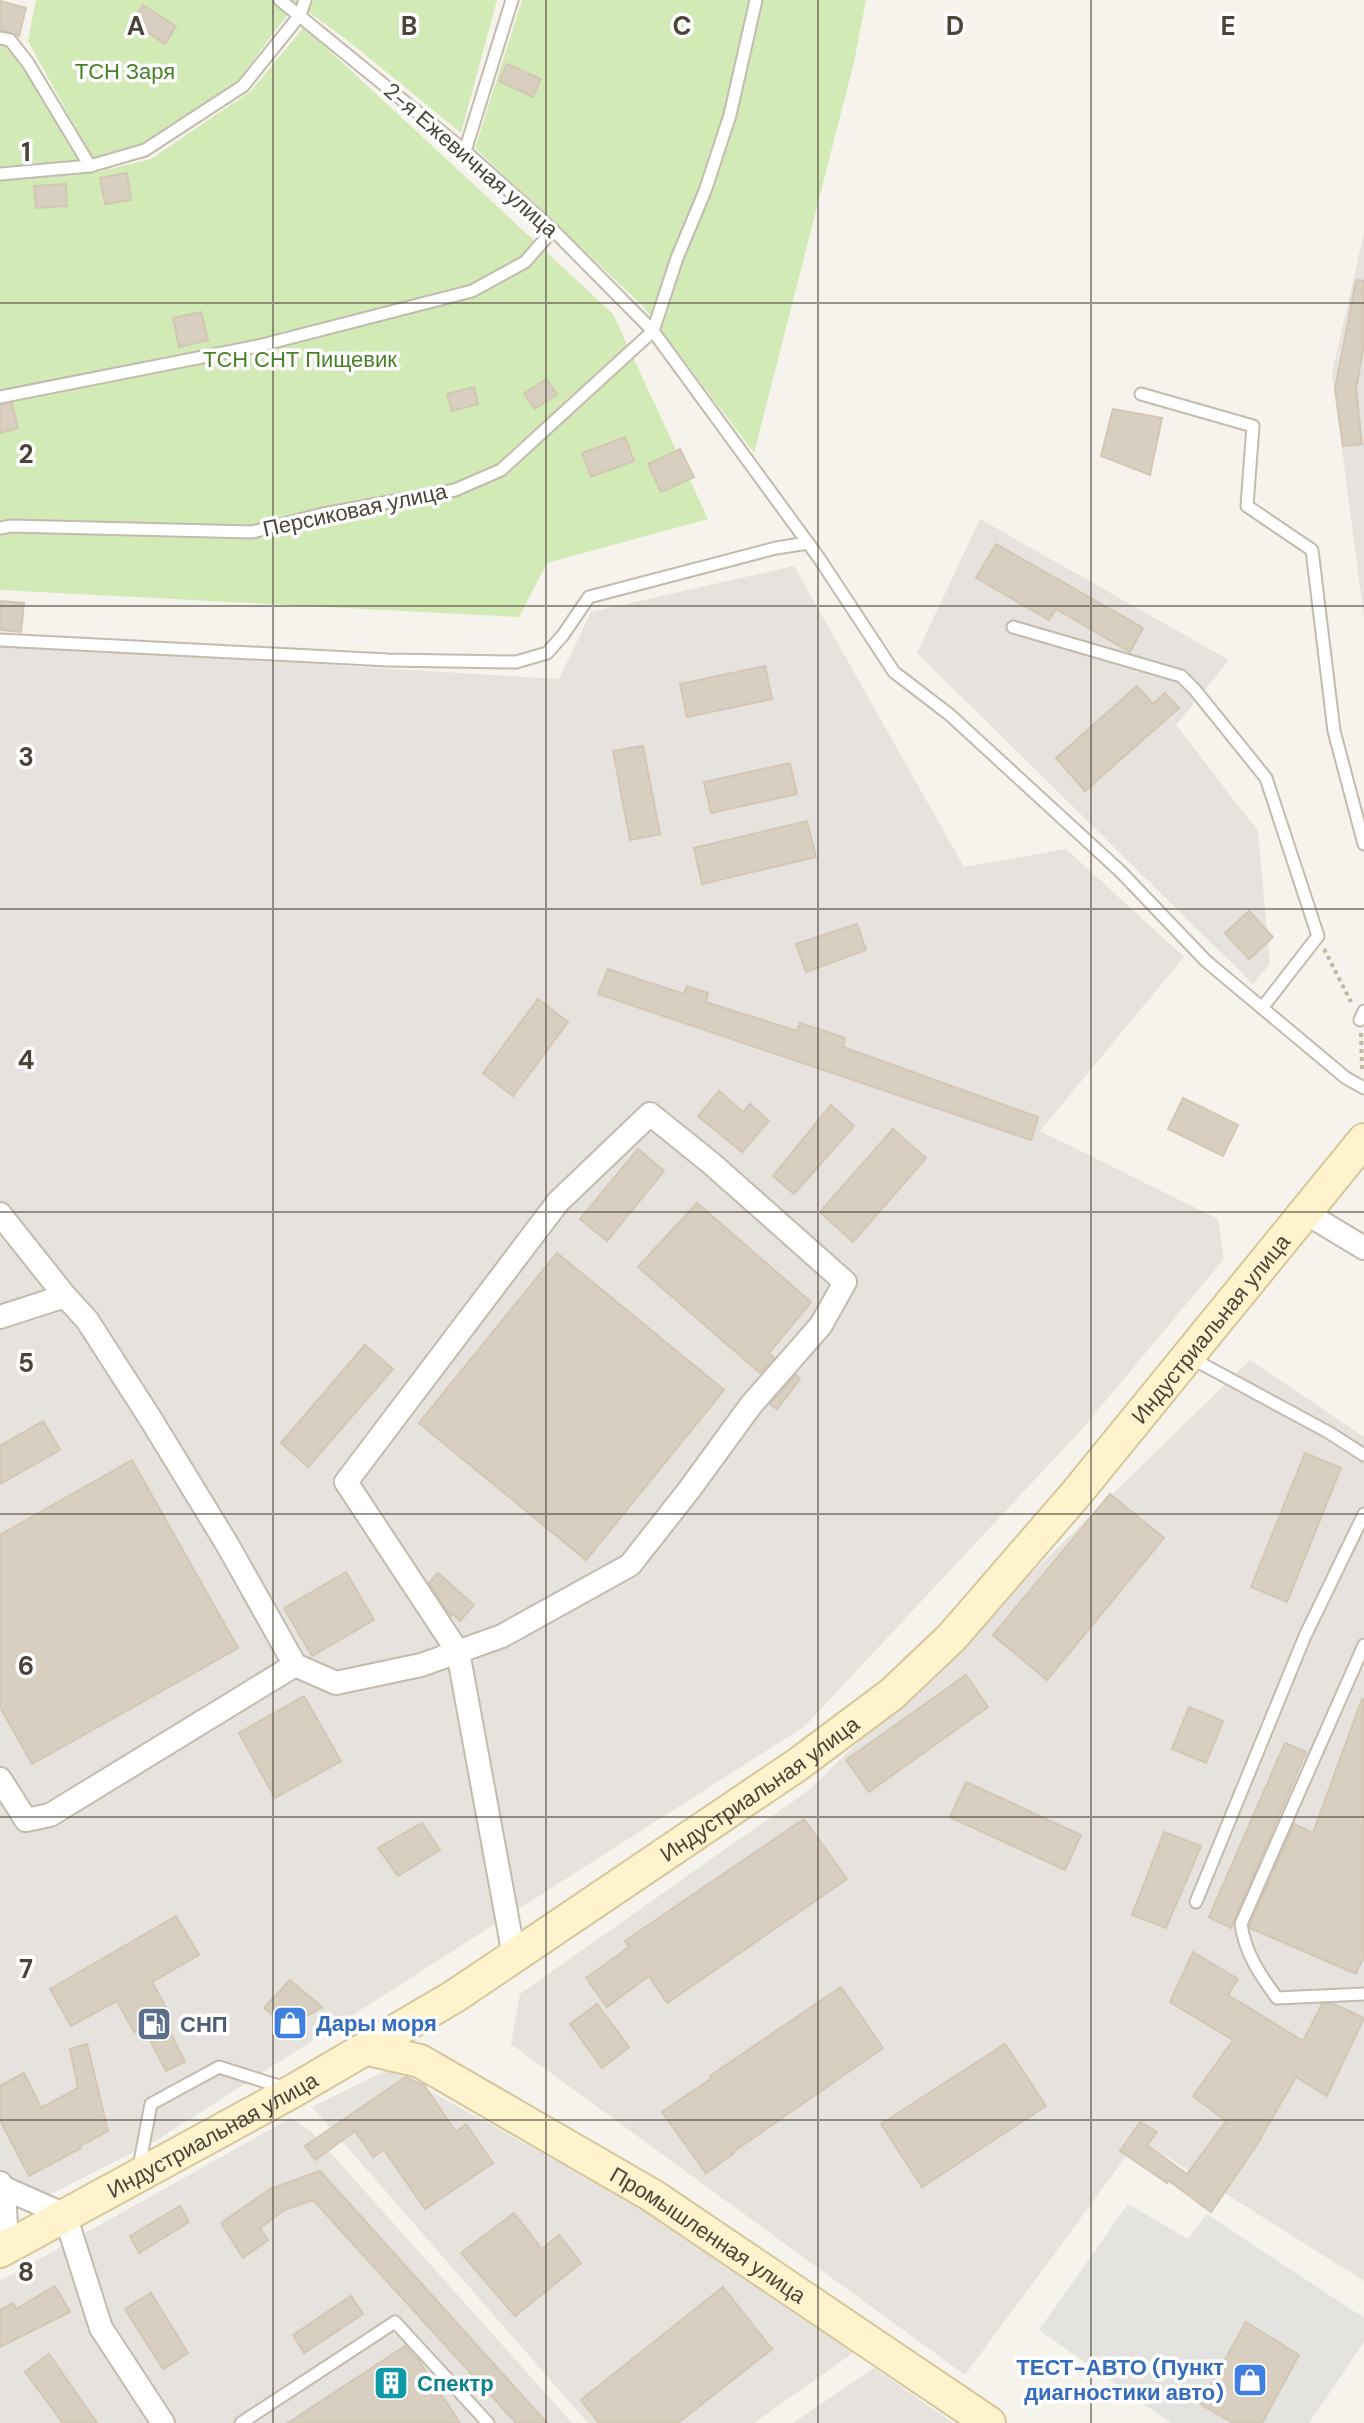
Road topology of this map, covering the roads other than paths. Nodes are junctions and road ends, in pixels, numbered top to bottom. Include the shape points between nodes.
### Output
1 (280, 0) edge
2 (305, 0) edge
3 (512, 0) edge
4 (756, 0) edge
5 (300, 15) junction
6 (0, 38) edge
7 (465, 151) junction
8 (90, 166) junction
9 (0, 174) edge
10 (553, 230) junction
11 (653, 331) junction
12 (1141, 394) dead end
13 (0, 397) edge
14 (0, 528) edge
15 (808, 543) junction
16 (1013, 627) dead end
17 (0, 640) edge
18 (1364, 844) edge
19 (1262, 1008) junction
20 (1364, 1088) edge
21 (1364, 1140) edge
22 (1306, 1213) junction
23 (0, 1214) edge
24 (1364, 1248) edge
25 (65, 1296) junction
26 (0, 1317) edge
27 (1187, 1356) junction
28 (1364, 1455) edge
29 (1364, 1514) edge
30 (1364, 1645) edge
31 (458, 1652) junction
32 (295, 1665) junction
33 (0, 1779) edge
34 (1196, 1902) dead end
35 (514, 1956) junction
36 (1364, 1994) edge
37 (455, 1996) junction
38 (368, 2049) junction
39 (420, 2061) junction
40 (293, 2091) junction
41 (138, 2176) junction
42 (2, 2186) edge
43 (65, 2215) junction
44 (3, 2249) edge
45 (163, 2423) edge
46 (241, 2423) edge
47 (488, 2423) edge
48 (989, 2423) edge

1 - 5 lane, 2-я Ежевичная улица
2 - 5 lane
3 - 7 lane
4 - 11 lane via 730,115
5 - 7 lane, 2-я Ежевичная улица
5 - 8 lane via 243,86 145,150
6 - 8 lane via 10,40 28,63
7 - 10 lane, 2-я Ежевичная улица
8 - 9 lane
10 - 11 lane, 2-я Ежевичная улица
10 - 13 lane via 525,262 472,291 258,346
11 - 14 lane, Персиковая улица via 501,470 455,490 252,532
11 - 15 lane, 2-я Ежевичная улица
12 - 18 lane via 1253,426 1247,506 1312,550 1334,731
15 - 17 lane via 589,597 547,653 516,662
15 - 19 lane, 2-я Ежевичная улица via 894,672 950,715 1121,872 1206,961
16 - 19 lane via 1181,676 1266,778 1318,936
19 - 20 lane, 2-я Ежевичная улица
21 - 22 main road, Индустриальная улица
22 - 24 street
22 - 27 main road, Индустриальная улица
23 - 25 street
25 - 26 street
25 - 32 street via 87,1320 150,1418
27 - 28 lane
27 - 35 main road, Индустриальная улица via 952,1637 892,1694 797,1765
29 - 34 lane via 1305,1636
30 - 36 lane via 1241,1924 1255,1968 1277,1998
31 - 31 street via 502,1636 630,1565 751,1405 821,1325 845,1282 650,1114 558,1202 346,1482
31 - 32 street via 336,1683
31 - 35 street
32 - 33 street via 50,1815 26,1820
35 - 37 main road, Индустриальная улица
37 - 38 main road, Индустриальная улица
37 - 39 main road via 429,2025
38 - 39 main road, Промышленная улица
38 - 40 main road, Индустриальная улица
39 - 48 main road, Промышленная улица via 653,2196
40 - 41 main road, Индустриальная улица
40 - 41 lane via 219,2067 151,2104
41 - 43 main road, Индустриальная улица
42 - 43 street
42 - 44 street
43 - 44 main road, Индустриальная улица
43 - 45 street via 101,2328
46 - 47 lane via 395,2322

